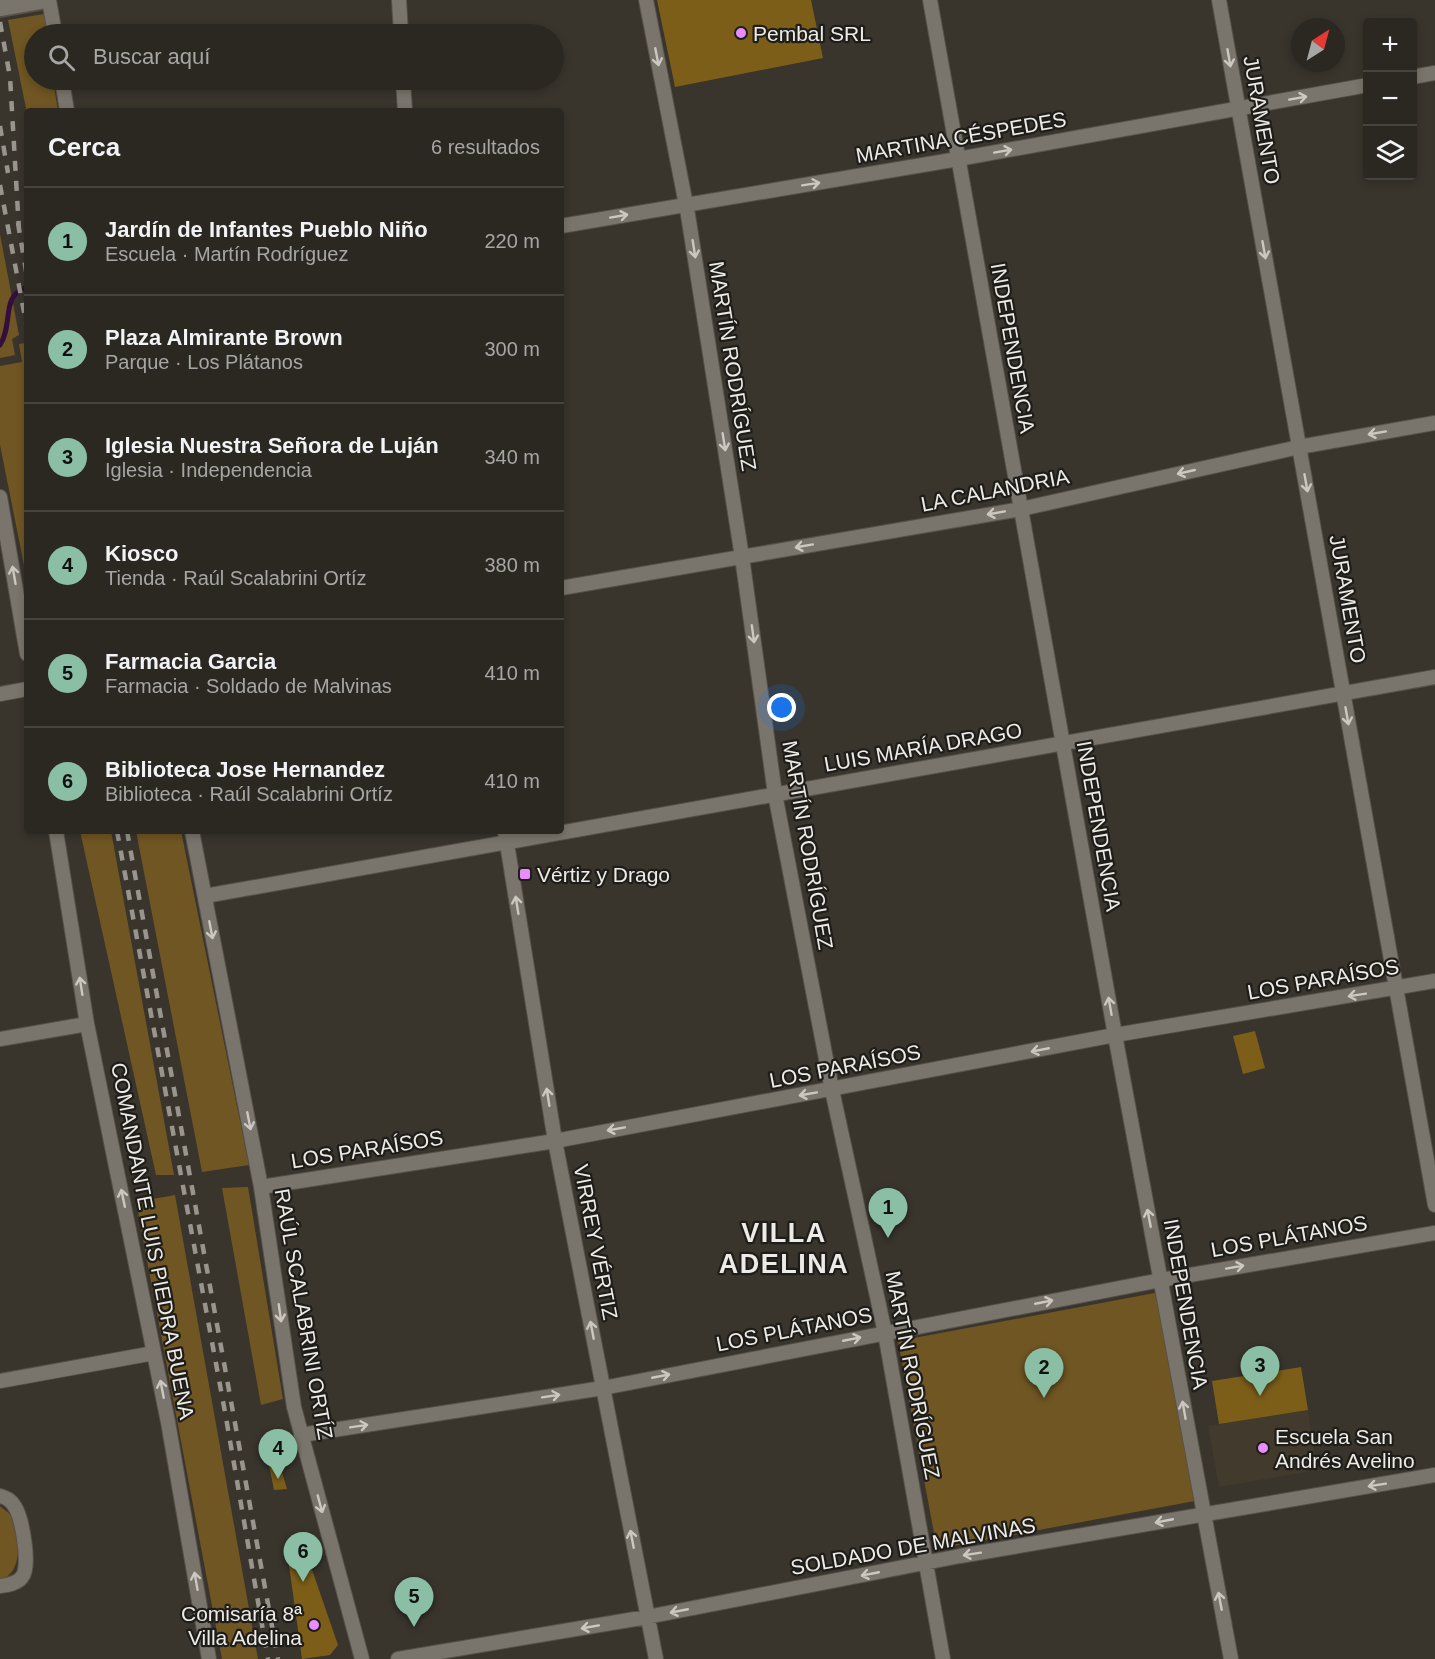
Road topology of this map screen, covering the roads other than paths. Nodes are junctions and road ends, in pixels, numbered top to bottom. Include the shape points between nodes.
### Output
1 (47, 0) edge
2 (399, 0) edge
3 (646, 0) edge
4 (930, 0) edge
5 (1219, 0) edge
6 (0, 8) edge
7 (53, 24) edge
8 (400, 24) edge
9 (1435, 73) edge
10 (1417, 76) edge
11 (1363, 86) edge
12 (64, 90) edge
13 (404, 90) edge
14 (67, 108) edge
15 (405, 108) edge
16 (1239, 108) junction
17 (958, 159) junction
18 (686, 205) junction
19 (564, 225) edge
20 (1435, 423) edge
21 (1299, 447) junction
22 (0, 496) edge
23 (1021, 509) junction
24 (742, 557) junction
25 (564, 587) edge
26 (24, 636) edge
27 (1435, 677) edge
28 (24, 690) edge
29 (1343, 693) junction
30 (0, 694) edge
31 (1063, 744) junction
32 (775, 794) junction
33 (564, 827) edge
34 (56, 834) edge
35 (193, 834) edge
36 (506, 836) edge
37 (205, 896) junction
38 (1435, 981) edge
39 (1396, 988) junction
40 (87, 1024) junction
41 (1115, 1035) junction
42 (0, 1040) edge
43 (832, 1090) junction
44 (555, 1141) junction
45 (261, 1187) junction
46 (1435, 1205) edge
47 (1435, 1233) edge
48 (1161, 1280) junction
49 (885, 1333) junction
50 (154, 1353) junction
51 (0, 1381) edge
52 (603, 1388) junction
53 (301, 1435) junction
54 (1435, 1475) edge
55 (0, 1496) edge
56 (1204, 1514) junction
57 (928, 1563) junction
58 (0, 1586) edge
59 (647, 1617) junction
60 (209, 1659) edge
61 (362, 1659) edge
62 (399, 1659) edge
63 (656, 1659) edge
64 (944, 1659) edge
65 (1231, 1659) edge

1 - 6 street
1 - 7 street
2 - 8 street
3 -> 18 street, MARTÍN RODRÍGUEZ
4 - 17 street, INDEPENDENCIA
5 -> 16 street, JURAMENTO
9 - 10 street
16 -> 11 street, MARTINA CÉSPEDES
12 - 14 street
13 - 15 street
17 -> 16 street, MARTINA CÉSPEDES
16 -> 21 street, JURAMENTO
18 -> 17 street, MARTINA CÉSPEDES
17 - 23 street, INDEPENDENCIA
19 -> 18 street, MARTINA CÉSPEDES
18 -> 24 street, MARTÍN RODRÍGUEZ
20 -> 21 street, LA CALANDRIA
21 -> 23 street, LA CALANDRIA
21 -> 29 street, JURAMENTO
26 -> 22 street
23 -> 24 street, LA CALANDRIA
23 - 31 street, INDEPENDENCIA
24 - 25 street, LA CALANDRIA
24 -> 32 street, MARTÍN RODRÍGUEZ
27 - 29 street, LUIS MARÍA DRAGO
28 - 30 street
29 - 31 street, LUIS MARÍA DRAGO
29 -> 39 street, JURAMENTO
31 - 32 street, LUIS MARÍA DRAGO
41 -> 31 street, INDEPENDENCIA
32 - 33 street, LUIS MARÍA DRAGO
32 - 43 street, MARTÍN RODRÍGUEZ
40 -> 34 street, COMANDANTE LUIS PIEDRA BUENA
35 - 37 street, RAÚL SCALABRINI ORTÍZ
36 - 37 street, LUIS MARÍA DRAGO
44 -> 36 street, VIRREY VÉRTIZ
37 -> 45 street, RAÚL SCALABRINI ORTÍZ
38 - 39 street, LOS PARAÍSOS
39 -> 41 street, LOS PARAÍSOS
39 - 46 street, JURAMENTO
40 - 42 street
50 -> 40 street, COMANDANTE LUIS PIEDRA BUENA
41 -> 43 street, LOS PARAÍSOS
48 -> 41 street, INDEPENDENCIA
43 -> 44 street, LOS PARAÍSOS
43 - 49 street, MARTÍN RODRÍGUEZ
44 - 45 street, LOS PARAÍSOS
52 -> 44 street, VIRREY VÉRTIZ
45 -> 53 street, RAÚL SCALABRINI ORTÍZ
48 -> 47 street, LOS PLÁTANOS
49 -> 48 street, LOS PLÁTANOS
56 -> 48 street, INDEPENDENCIA
52 -> 49 street, LOS PLÁTANOS
49 - 57 street, MARTÍN RODRÍGUEZ
50 - 51 street
60 -> 50 street, COMANDANTE LUIS PIEDRA BUENA
53 -> 52 street, LOS PLÁTANOS
59 -> 52 street, VIRREY VÉRTIZ
53 -> 61 street, RAÚL SCALABRINI ORTÍZ
54 -> 56 street, SOLDADO DE MALVINAS
55 - 58 street via 9,1499 16,1509 28,1563 22,1577
56 -> 57 street, SOLDADO DE MALVINAS
65 -> 56 street, INDEPENDENCIA
57 -> 59 street, SOLDADO DE MALVINAS
57 - 64 street, MARTÍN RODRÍGUEZ
59 -> 62 street, SOLDADO DE MALVINAS
59 - 63 street, VIRREY VÉRTIZ

